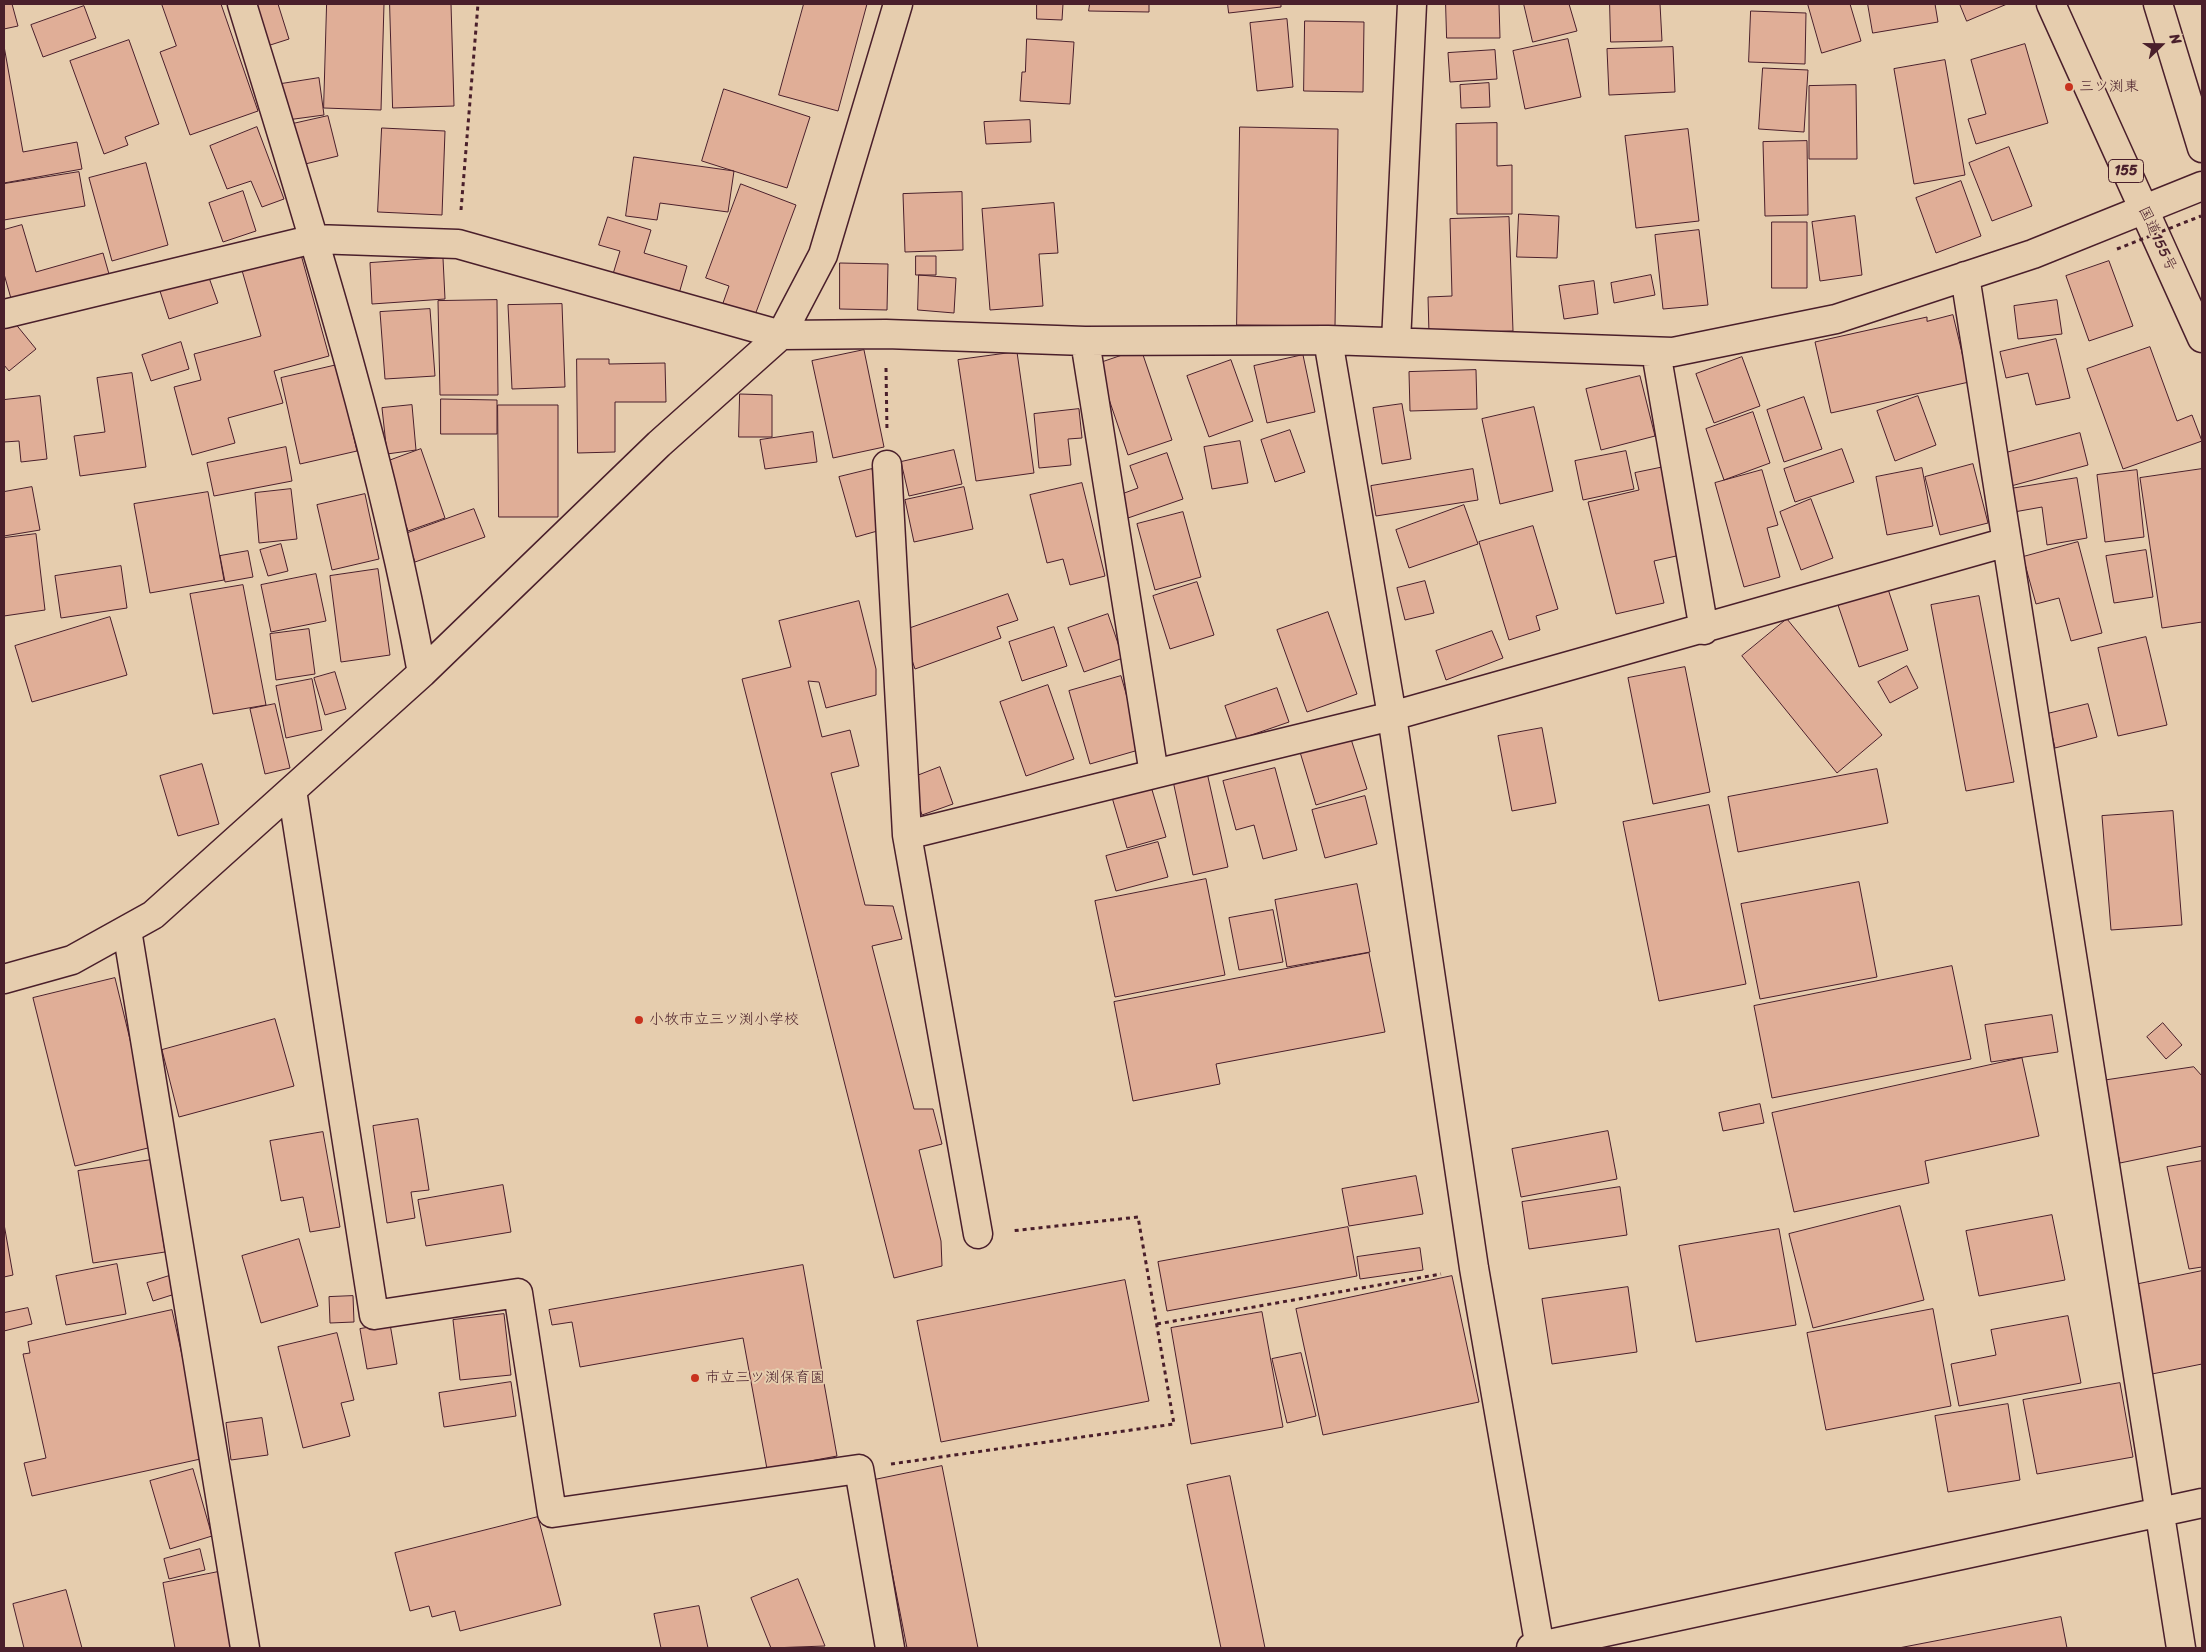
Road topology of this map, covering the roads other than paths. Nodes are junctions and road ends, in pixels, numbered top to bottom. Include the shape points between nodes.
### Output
1 (242, 4) edge
2 (898, 4) edge
3 (1412, 4) edge
4 (2051, 4) edge
5 (2158, 4) edge
6 (2202, 148) edge
7 (2202, 186) edge
8 (2143, 210) junction
9 (314, 238) junction
10 (1965, 276) junction
11 (4, 314) edge
12 (781, 335) junction
13 (2202, 338) edge
14 (1328, 340) junction
15 (1085, 341) junction
16 (1396, 342) junction
17 (1656, 352) junction
18 (887, 465) road end
19 (2007, 542) junction
20 (1704, 630) junction
21 (422, 673) junction
22 (1392, 716) junction
23 (1154, 774) junction
24 (292, 790) junction
25 (907, 835) junction
26 (127, 930) junction
27 (4, 979) edge
28 (978, 1234) road end
29 (2202, 1503) edge
30 (2160, 1512) junction
31 (245, 1648) edge
32 (890, 1648) edge
33 (1537, 1648) edge
34 (2181, 1648) edge

1 - 9 main road
2 - 12 main road via 822,255
3 - 16 main road
4 - 8 main road, 国道155号 / 155
5 - 6 main road
7 - 8 main road
8 - 10 main road via 2033,254
8 - 13 main road, 国道155号 / 155
9 - 11 main road
9 - 12 main road via 458,244
9 - 21 main road via 360,395 405,578
10 - 17 main road via 1836,319 1673,352
10 - 19 main road
12 - 15 main road via 886,334
12 - 21 main road via 659,444
14 - 15 main road
14 - 16 main road
14 - 22 main road
15 - 23 main road
16 - 17 main road
17 - 20 main road
18 - 25 main road
19 - 20 main road
19 - 30 main road
20 - 22 main road
21 - 24 main road
22 - 23 main road
22 - 33 main road via 1474,1268
23 - 25 main road
24 - 26 main road via 153,916
24 - 32 main road via 374,1314 518,1294 552,1514 859,1468
25 - 28 main road
26 - 27 main road via 72,960
26 - 31 main road
29 - 30 main road
30 - 33 main road
30 - 34 main road

